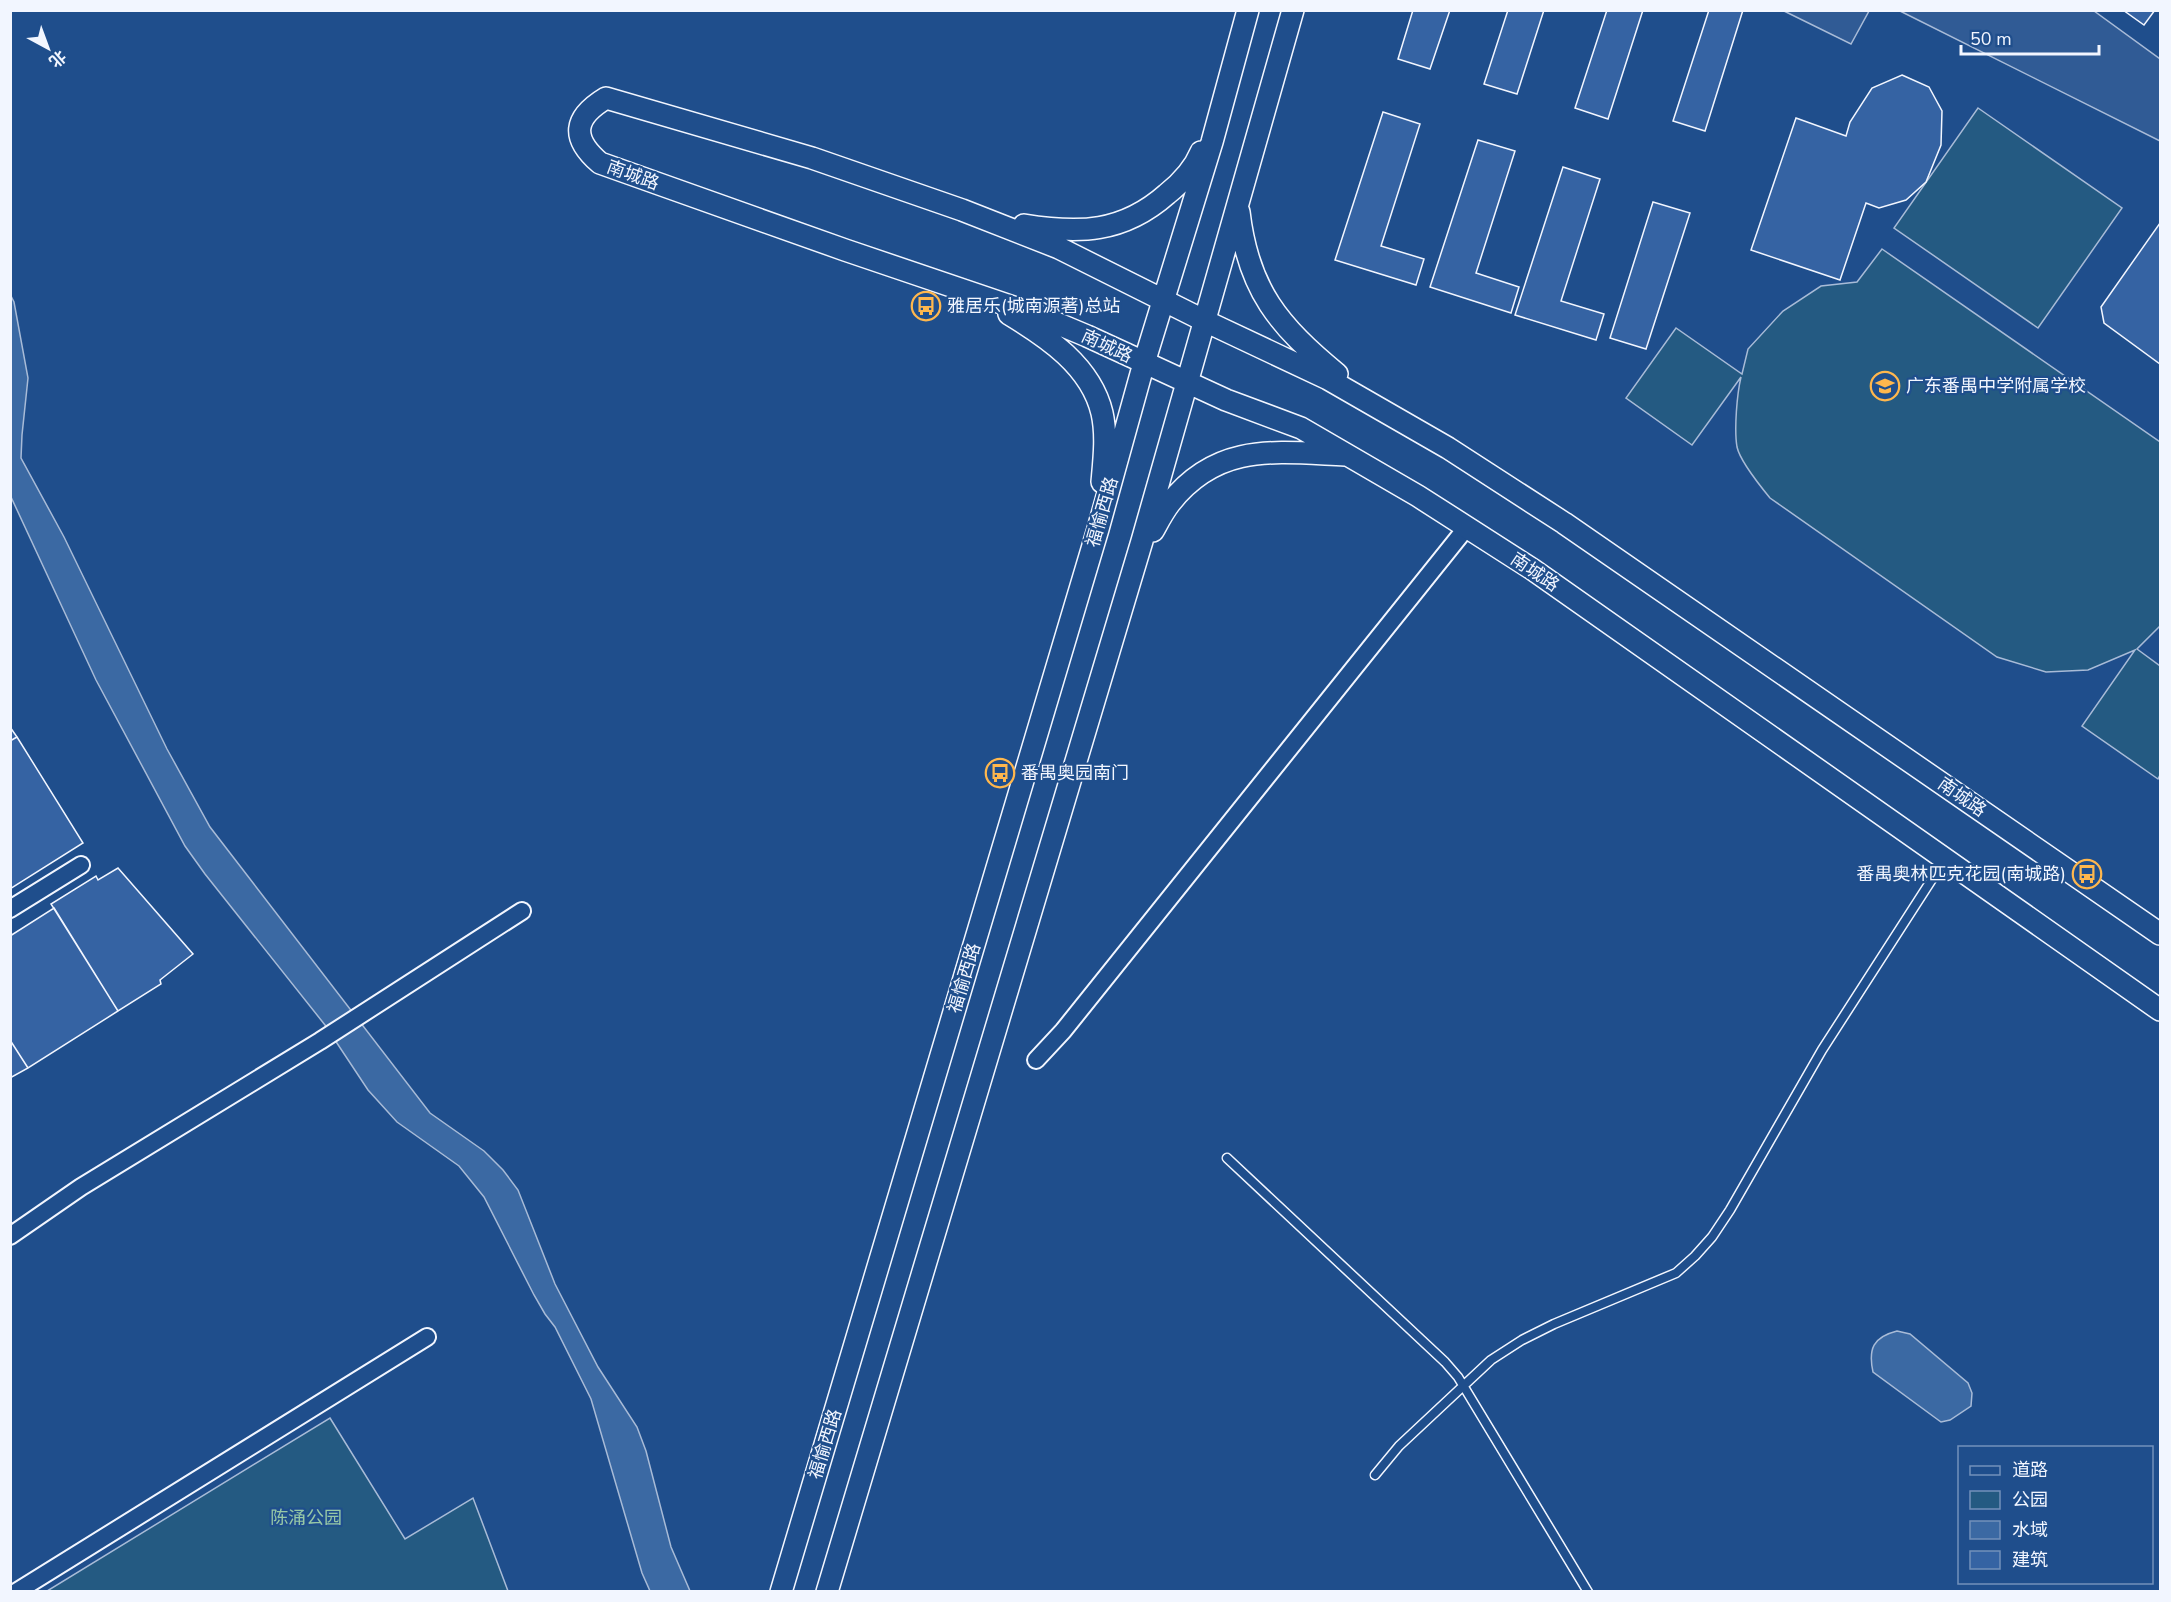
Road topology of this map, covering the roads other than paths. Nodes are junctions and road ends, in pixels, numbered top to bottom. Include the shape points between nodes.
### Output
1 (1248, 10) edge
2 (1293, 10) edge
3 (1222, 104) junction
4 (1238, 206) junction
5 (977, 216) junction
6 (977, 295) junction
7 (1164, 300) junction
8 (1205, 321) junction
9 (1144, 363) junction
10 (1188, 383) junction
11 (1374, 404) junction
12 (1348, 455) junction
13 (1467, 527) junction
14 (1098, 529) junction
15 (1126, 595) junction
16 (1945, 859) junction
17 (81, 865) dead end
18 (10, 909) edge
19 (522, 911) dead end
20 (2160, 934) edge
21 (2160, 1010) edge
22 (1036, 1060) dead end
23 (1227, 1158) dead end
24 (10, 1236) edge
25 (428, 1337) dead end
26 (1462, 1384) junction
27 (1375, 1475) dead end
28 (16, 1592) edge
29 (781, 1592) edge
30 (827, 1592) edge
31 (1588, 1592) edge

1 - 3 street
2 - 4 street
3 - 5 street via 1196,165 1157,203 1136,217 1106,227 1079,230
3 - 7 street, 福愉西路
4 - 8 street
4 - 11 street via 1247,259 1266,302 1303,346
5 - 6 street, 南城路 via 812,158 606,98 584,118 580,130 580,141 600,163
5 - 7 street, 南城路 via 1059,248
6 - 9 street, 南城路 via 1037,315
6 - 14 street via 1055,346 1076,365 1093,389 1102,413 1104,442
7 - 8 street, 南城路
7 - 9 street, 福愉西路
8 - 10 street
8 - 11 street, 南城路
9 - 10 street, 南城路
9 - 14 street, 福愉西路
10 - 12 street, 南城路 via 1301,428
10 - 15 street
11 - 20 street, 南城路 via 1564,523
12 - 13 street, 南城路
12 - 15 street via 1249,454 1208,469 1170,504 1148,539
13 - 16 street, 南城路
13 - 22 street
14 - 29 street, 福愉西路
15 - 30 street
16 - 21 street, 南城路
16 - 26 lane via 1822,1050 1730,1210 1695,1256 1676,1273 1522,1340
17 - 18 street
19 - 24 street via 320,1041 81,1187
23 - 26 lane via 1445,1362
25 - 28 street
26 - 27 lane
26 - 31 lane

